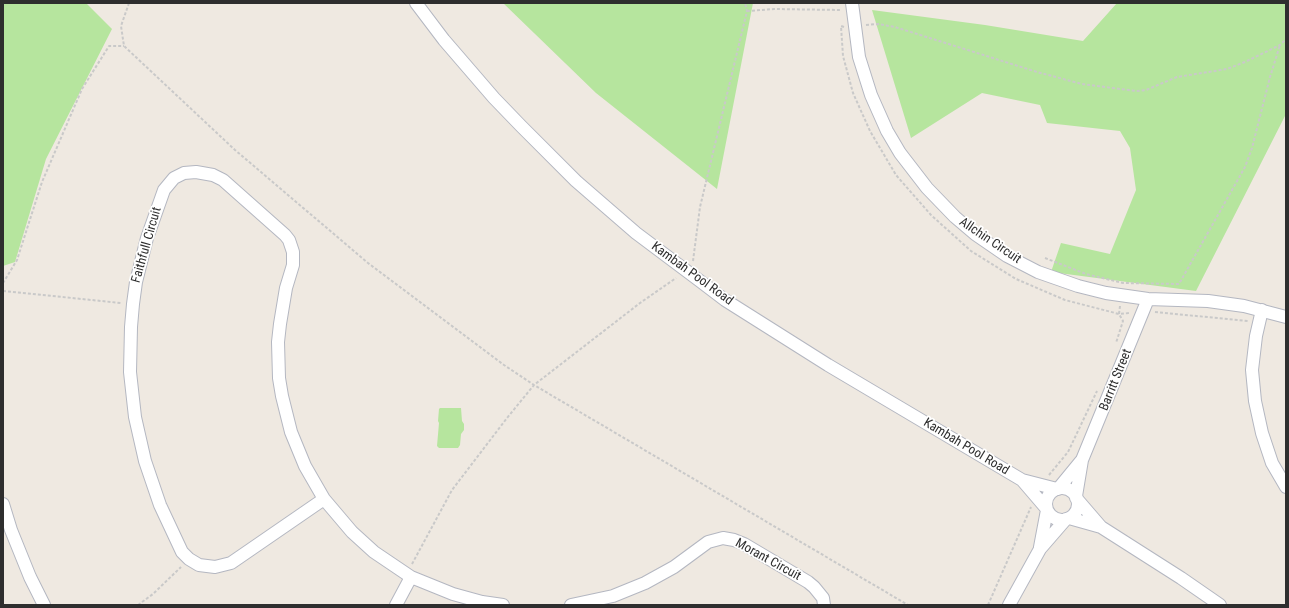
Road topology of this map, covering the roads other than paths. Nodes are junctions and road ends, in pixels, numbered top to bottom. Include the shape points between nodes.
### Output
1 (416, 3) edge
2 (852, 6) edge
3 (1148, 299) junction
4 (1262, 310) junction
5 (1286, 317) edge
6 (1082, 460) junction
7 (1022, 480) junction
8 (1286, 487) edge
9 (1058, 489) junction
10 (1076, 497) junction
11 (324, 499) junction
12 (3, 504) edge
13 (1047, 509) junction
14 (1068, 519) junction
15 (1101, 527) junction
16 (1040, 549) junction
17 (411, 577) junction
18 (44, 605) edge
19 (396, 605) edge
20 (503, 605) edge
21 (571, 605) edge
22 (824, 605) edge
23 (1009, 605) edge
24 (1220, 605) edge

1 - 7 street, Kambah Pool Road via 494,98 576,181 636,233 725,300 828,365
2 - 3 street, Allchin Circuit via 859,57 871,95 888,131 900,153 955,218 1007,256 1038,272 1078,286
3 - 4 street, Allchin Circuit via 1208,301
3 - 6 street, Barritt Street
4 - 5 street, Allchin Circuit
4 - 8 street via 1252,370 1255,401 1272,463
6 - 9 street, Barritt Street
6 - 10 street, Barritt Street
7 - 9 street, Kambah Pool Road
7 - 13 street, Kambah Pool Road
9 - 10 street via 1065,488
9 - 13 street via 1048,496
10 - 14 street via 1077,509
10 - 15 street
11 - 11 street, Faithfull Circuit via 305,466 291,432 280,384 278,342 286,288 293,265 293,252 289,240 223,180 213,175 184,173 174,178 164,190 147,238 136,282 131,327 130,372 137,424 145,462 160,505 182,552 198,565 215,567 231,563
11 - 17 street, Faithfull Circuit via 352,532 374,552
12 - 18 street via 30,577
13 - 14 street via 1056,519
13 - 16 street
14 - 15 street
14 - 16 street
15 - 24 street
16 - 23 street
17 - 19 street
17 - 20 street via 453,594
21 - 22 street, Morant Circuit via 613,596 645,583 674,567 708,542 723,538 744,544 808,582 822,598

